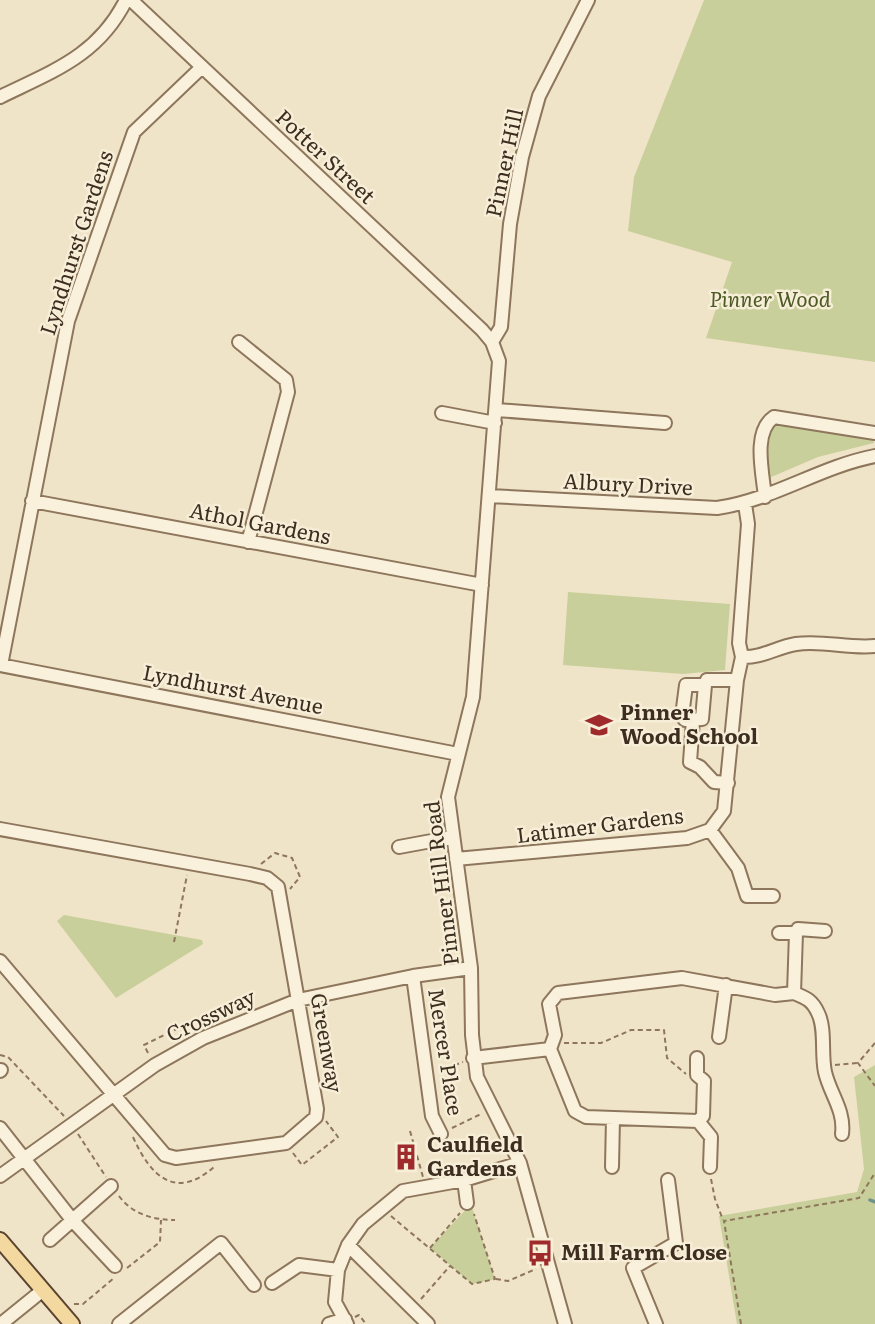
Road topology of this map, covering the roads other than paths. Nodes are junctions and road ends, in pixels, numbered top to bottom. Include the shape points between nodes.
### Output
1 (128, 0) edge
2 (588, 0) edge
3 (201, 68) junction
4 (0, 97) edge
5 (239, 342) dead end
6 (492, 342) junction
7 (442, 413) dead end
8 (496, 416) junction
9 (665, 423) dead end
10 (875, 433) edge
11 (875, 456) edge
12 (489, 496) junction
13 (765, 497) junction
14 (32, 501) junction
15 (745, 504) junction
16 (248, 542) junction
17 (482, 585) junction
18 (875, 646) edge
19 (743, 657) junction
20 (0, 665) edge
21 (737, 680) junction
22 (705, 685) junction
23 (693, 720) junction
24 (458, 754) junction
25 (728, 783) junction
26 (0, 829) edge
27 (710, 830) junction
28 (453, 837) junction
29 (399, 847) dead end
30 (456, 859) junction
31 (772, 896) dead end
32 (825, 931) dead end
33 (779, 933) dead end
34 (796, 933) junction
35 (0, 961) edge
36 (471, 968) junction
37 (413, 976) junction
38 (726, 985) junction
39 (794, 993) junction
40 (299, 1000) junction
41 (719, 1037) dead end
42 (551, 1046) junction
43 (473, 1058) junction
44 (697, 1058) dead end
45 (116, 1094) junction
46 (613, 1118) junction
47 (698, 1121) junction
48 (0, 1128) edge
49 (441, 1133) road end
50 (842, 1134) dead end
51 (24, 1157) junction
52 (520, 1163) junction
53 (612, 1167) dead end
54 (710, 1167) road end
55 (0, 1176) edge
56 (464, 1180) junction
57 (668, 1180) dead end
58 (111, 1186) dead end
59 (467, 1203) road end
60 (73, 1221) junction
61 (0, 1240) edge
62 (50, 1240) dead end
63 (348, 1245) junction
64 (115, 1266) dead end
65 (338, 1269) junction
66 (272, 1283) dead end
67 (254, 1285) dead end
68 (43, 1290) junction
69 (346, 1322) edge
70 (1, 1324) edge
71 (72, 1324) edge
72 (119, 1324) edge
73 (329, 1324) edge
74 (428, 1324) edge
75 (565, 1324) edge
76 (656, 1324) edge

1 - 3 street, Potter Street
1 - 4 street, Potter Street via 111,27 77,59
2 - 6 street, Pinner Hill via 539,96 510,224 501,327
3 - 6 street, Potter Street
3 - 14 street, Lyndhurst Gardens via 134,132 68,321
5 - 16 street via 286,380 288,392
6 - 8 street, Pinner Hill Road via 499,361
7 - 8 street
8 - 9 street
8 - 12 street, Pinner Hill Road
10 - 13 street via 774,417 761,436
11 - 13 street, Albury Drive via 816,472
12 - 15 street, Albury Drive via 684,508
12 - 17 street, Pinner Hill Road
13 - 15 street, Albury Drive
14 - 16 street, Athol Gardens
14 - 20 street, Lyndhurst Gardens
15 - 19 street, Latimer Gardens via 748,523 739,643
16 - 17 street, Athol Gardens
17 - 24 street, Pinner Hill Road via 473,697
18 - 19 street via 799,643 756,658
19 - 21 street, Latimer Gardens
20 - 24 street, Lyndhurst Avenue
21 - 22 street via 707,680
21 - 25 street, Latimer Gardens
22 - 23 street via 702,719
22 - 23 street via 687,684 684,688 681,716
23 - 25 street via 690,762 714,782
24 - 28 street, Pinner Hill Road via 448,797
25 - 27 street, Latimer Gardens via 724,811
26 - 40 street, Greenway via 267,878 278,887
27 - 30 street, Latimer Gardens via 687,838
27 - 31 street via 738,868 747,896
28 - 29 street
28 - 30 street, Pinner Hill Road
30 - 36 street, Pinner Hill Road
32 - 34 street via 798,929
33 - 34 street
34 - 39 street
35 - 45 street
36 - 37 street, Crossway
36 - 43 street, Pinner Hill Road
37 - 40 street, Crossway
37 - 49 street, Mercer Place via 432,1116
38 - 39 street via 775,995
38 - 41 street
38 - 42 street via 682,978 558,993 550,1004 555,1035
39 - 50 street via 810,999 819,1015 824,1065 844,1124
40 - 45 street, Crossway via 203,1038
40 - 45 street, Greenway via 317,1109 316,1117 286,1143 176,1158 165,1154
42 - 43 street
42 - 46 street via 575,1111 586,1117
43 - 52 street, Pinner Hill Road via 477,1077
44 - 47 street via 697,1075 704,1081 703,1116
45 - 51 street, Crossway
46 - 47 street
46 - 53 street
47 - 54 street via 711,1138
48 - 51 street
51 - 55 street, Crossway
51 - 60 street
52 - 56 street
52 - 75 street, Pinner Hill Road
56 - 59 street
56 - 63 street via 403,1191 363,1224
57 - 76 street via 676,1242 633,1268
58 - 60 street
60 - 62 street
60 - 64 street
61 - 68 main road
63 - 65 street
63 - 74 street
65 - 66 street via 299,1265
65 - 69 street via 335,1302
67 - 72 street via 221,1243
68 - 70 street
68 - 71 main road
69 - 73 street

